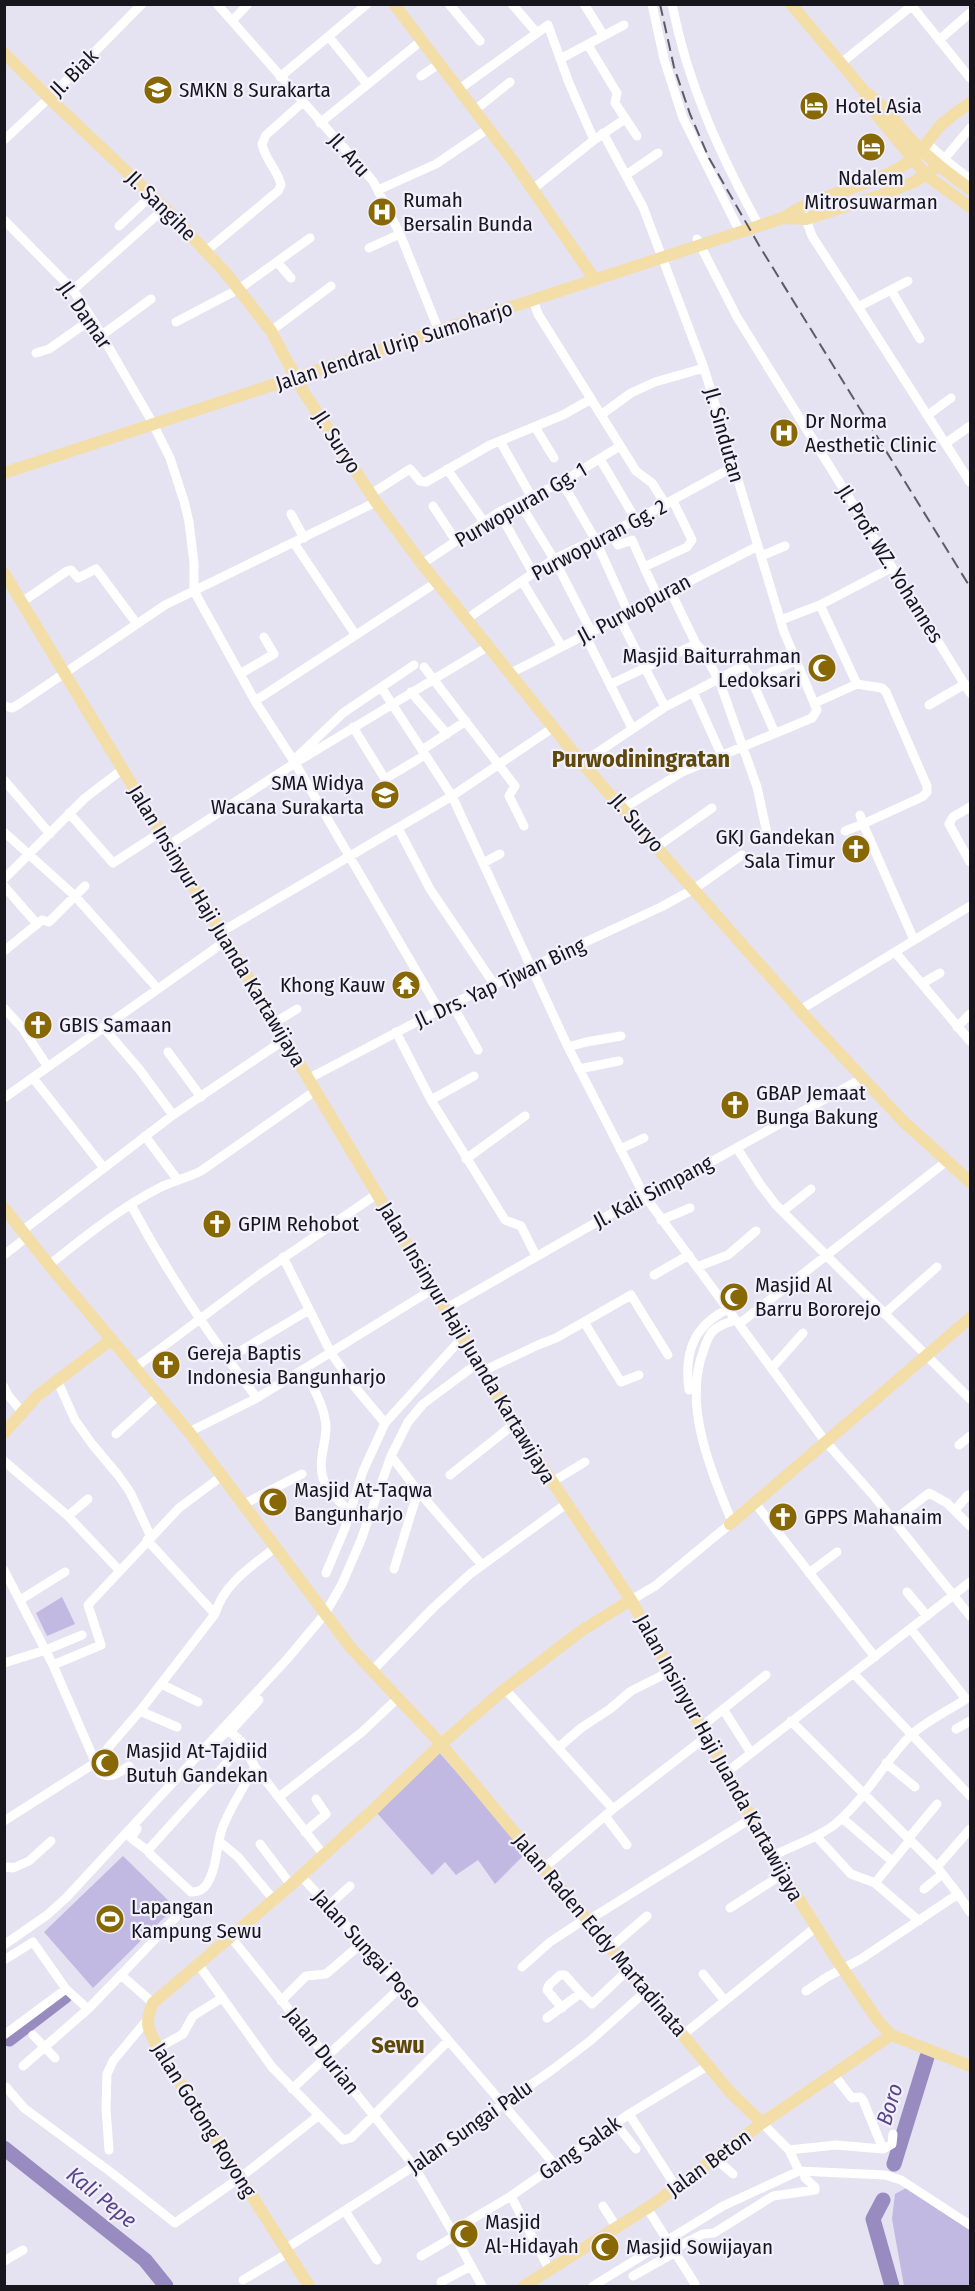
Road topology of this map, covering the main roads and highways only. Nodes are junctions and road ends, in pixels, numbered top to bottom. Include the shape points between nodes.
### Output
1 (394, 4) edge
2 (790, 4) edge
3 (4, 52) edge
4 (970, 103) edge
5 (920, 150) junction
6 (942, 163) junction
7 (927, 176) junction
8 (970, 189) edge
9 (833, 194) junction
10 (970, 207) edge
11 (838, 209) junction
12 (783, 218) junction
13 (595, 280) junction
14 (296, 378) junction
15 (4, 473) edge
16 (6, 580) edge
17 (969, 1176) edge
18 (4, 1208) edge
19 (970, 1318) edge
20 (112, 1339) junction
21 (4, 1433) edge
22 (728, 1526) road end
23 (631, 1600) junction
24 (441, 1744) junction
25 (891, 2035) junction
26 (970, 2067) edge
27 (762, 2123) junction
28 (309, 2286) edge
29 (524, 2286) edge

1 - 13 main road via 489,128
2 - 5 main road
3 - 14 main road, Jl. Sangihe via 206,251 271,331
4 - 5 main road, Jalan Jendral Urip Sumoharjo via 941,125
5 - 6 main road
5 - 7 main road
5 - 9 main road, Jalan Jendral Urip Sumoharjo via 904,165
6 - 7 main road, Jalan Jendral Urip Sumoharjo
6 - 8 main road
7 - 10 main road
7 - 11 main road, Jalan Jendral Urip Sumoharjo
9 - 11 main road
9 - 12 main road, Jalan Jendral Urip Sumoharjo via 800,204
11 - 12 main road, Jalan Jendral Urip Sumoharjo via 806,219
12 - 13 main road, Jalan Jendral Urip Sumoharjo via 662,254
13 - 14 main road, Jalan Jendral Urip Sumoharjo via 540,294
14 - 15 main road, Jalan Jendral Urip Sumoharjo
14 - 17 main road, Jl. Suryo via 422,564 582,763 863,1078 901,1118
16 - 23 main road, Jalan Insinyur Haji Juanda Kartawijaya via 224,936 514,1424
18 - 20 main road, Jalan Raden Eddy Martadinata
19 - 22 main road
20 - 21 main road via 57,1380
20 - 24 main road, Jalan Raden Eddy Martadinata via 189,1432 351,1648
23 - 24 main road, Jalan Gotong Royong via 581,1631
23 - 25 main road, Jalan Insinyur Haji Juanda Kartawijaya via 783,1874 816,1928 852,1964 878,2021
24 - 27 main road, Jalan Raden Eddy Martadinata via 730,2092
24 - 28 main road, Jalan Gotong Royong via 291,1885 153,2003 147,2020 158,2048
25 - 26 main road, Jalan Insinyur Haji Juanda Kartawijaya
25 - 27 main road, Jalan Beton
27 - 29 main road, Jalan Beton via 647,2208

